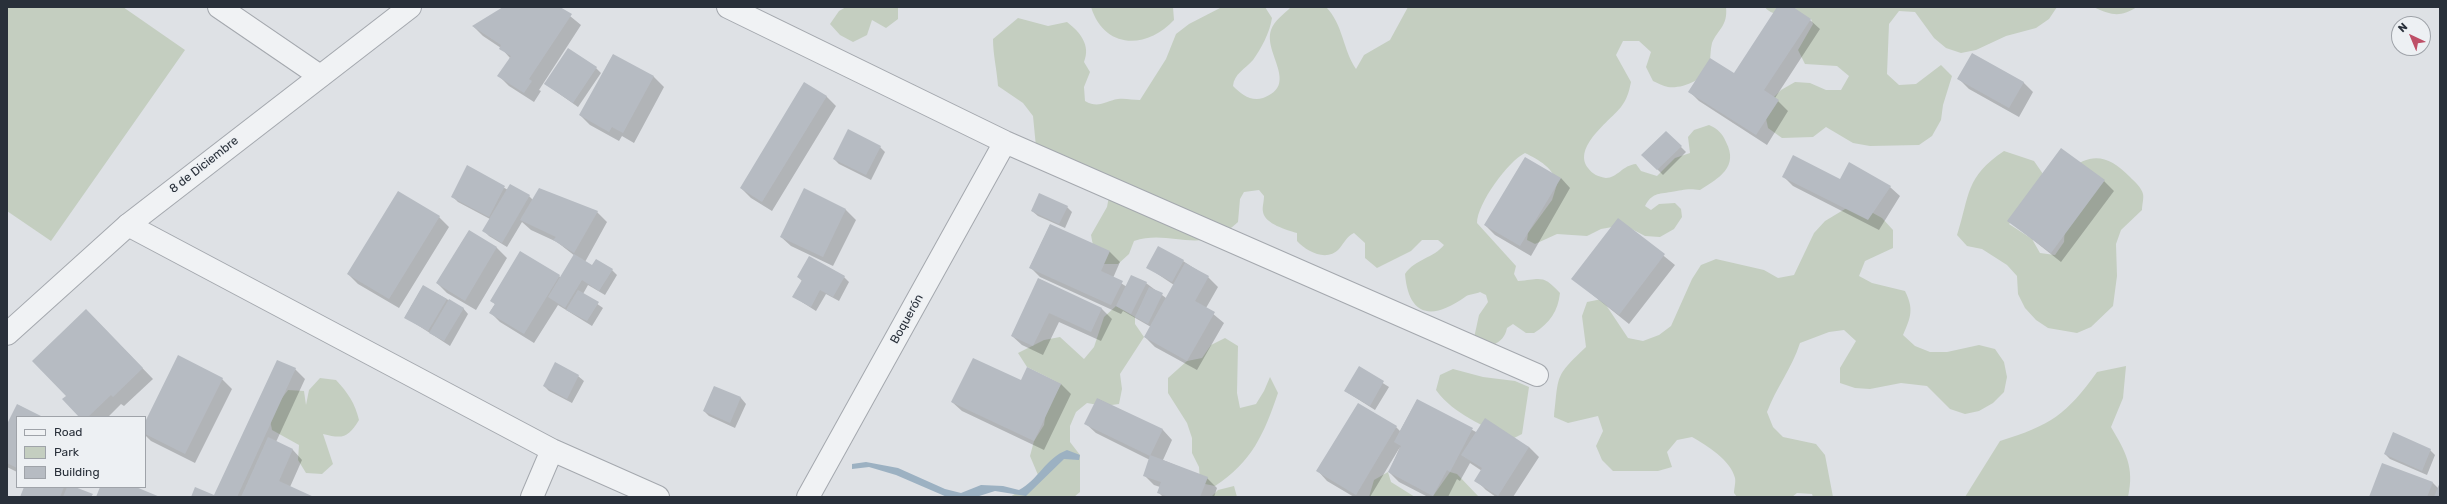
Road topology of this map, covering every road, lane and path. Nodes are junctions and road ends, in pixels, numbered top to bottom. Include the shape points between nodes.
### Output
1 (219, 7) edge
2 (410, 7) edge
3 (728, 7) edge
4 (320, 76) junction
5 (1005, 142) junction
6 (128, 224) junction
7 (7, 334) edge
8 (1537, 375) dead end
9 (552, 450) junction
10 (532, 497) edge
11 (658, 497) edge
12 (808, 497) edge

1 - 4 street
2 - 4 street, 8 de Diciembre
3 - 5 street
4 - 6 street, 8 de Diciembre
5 - 8 street
5 - 12 street, Boquerón
6 - 7 street, 8 de Diciembre
6 - 9 street
9 - 10 street
9 - 11 street

